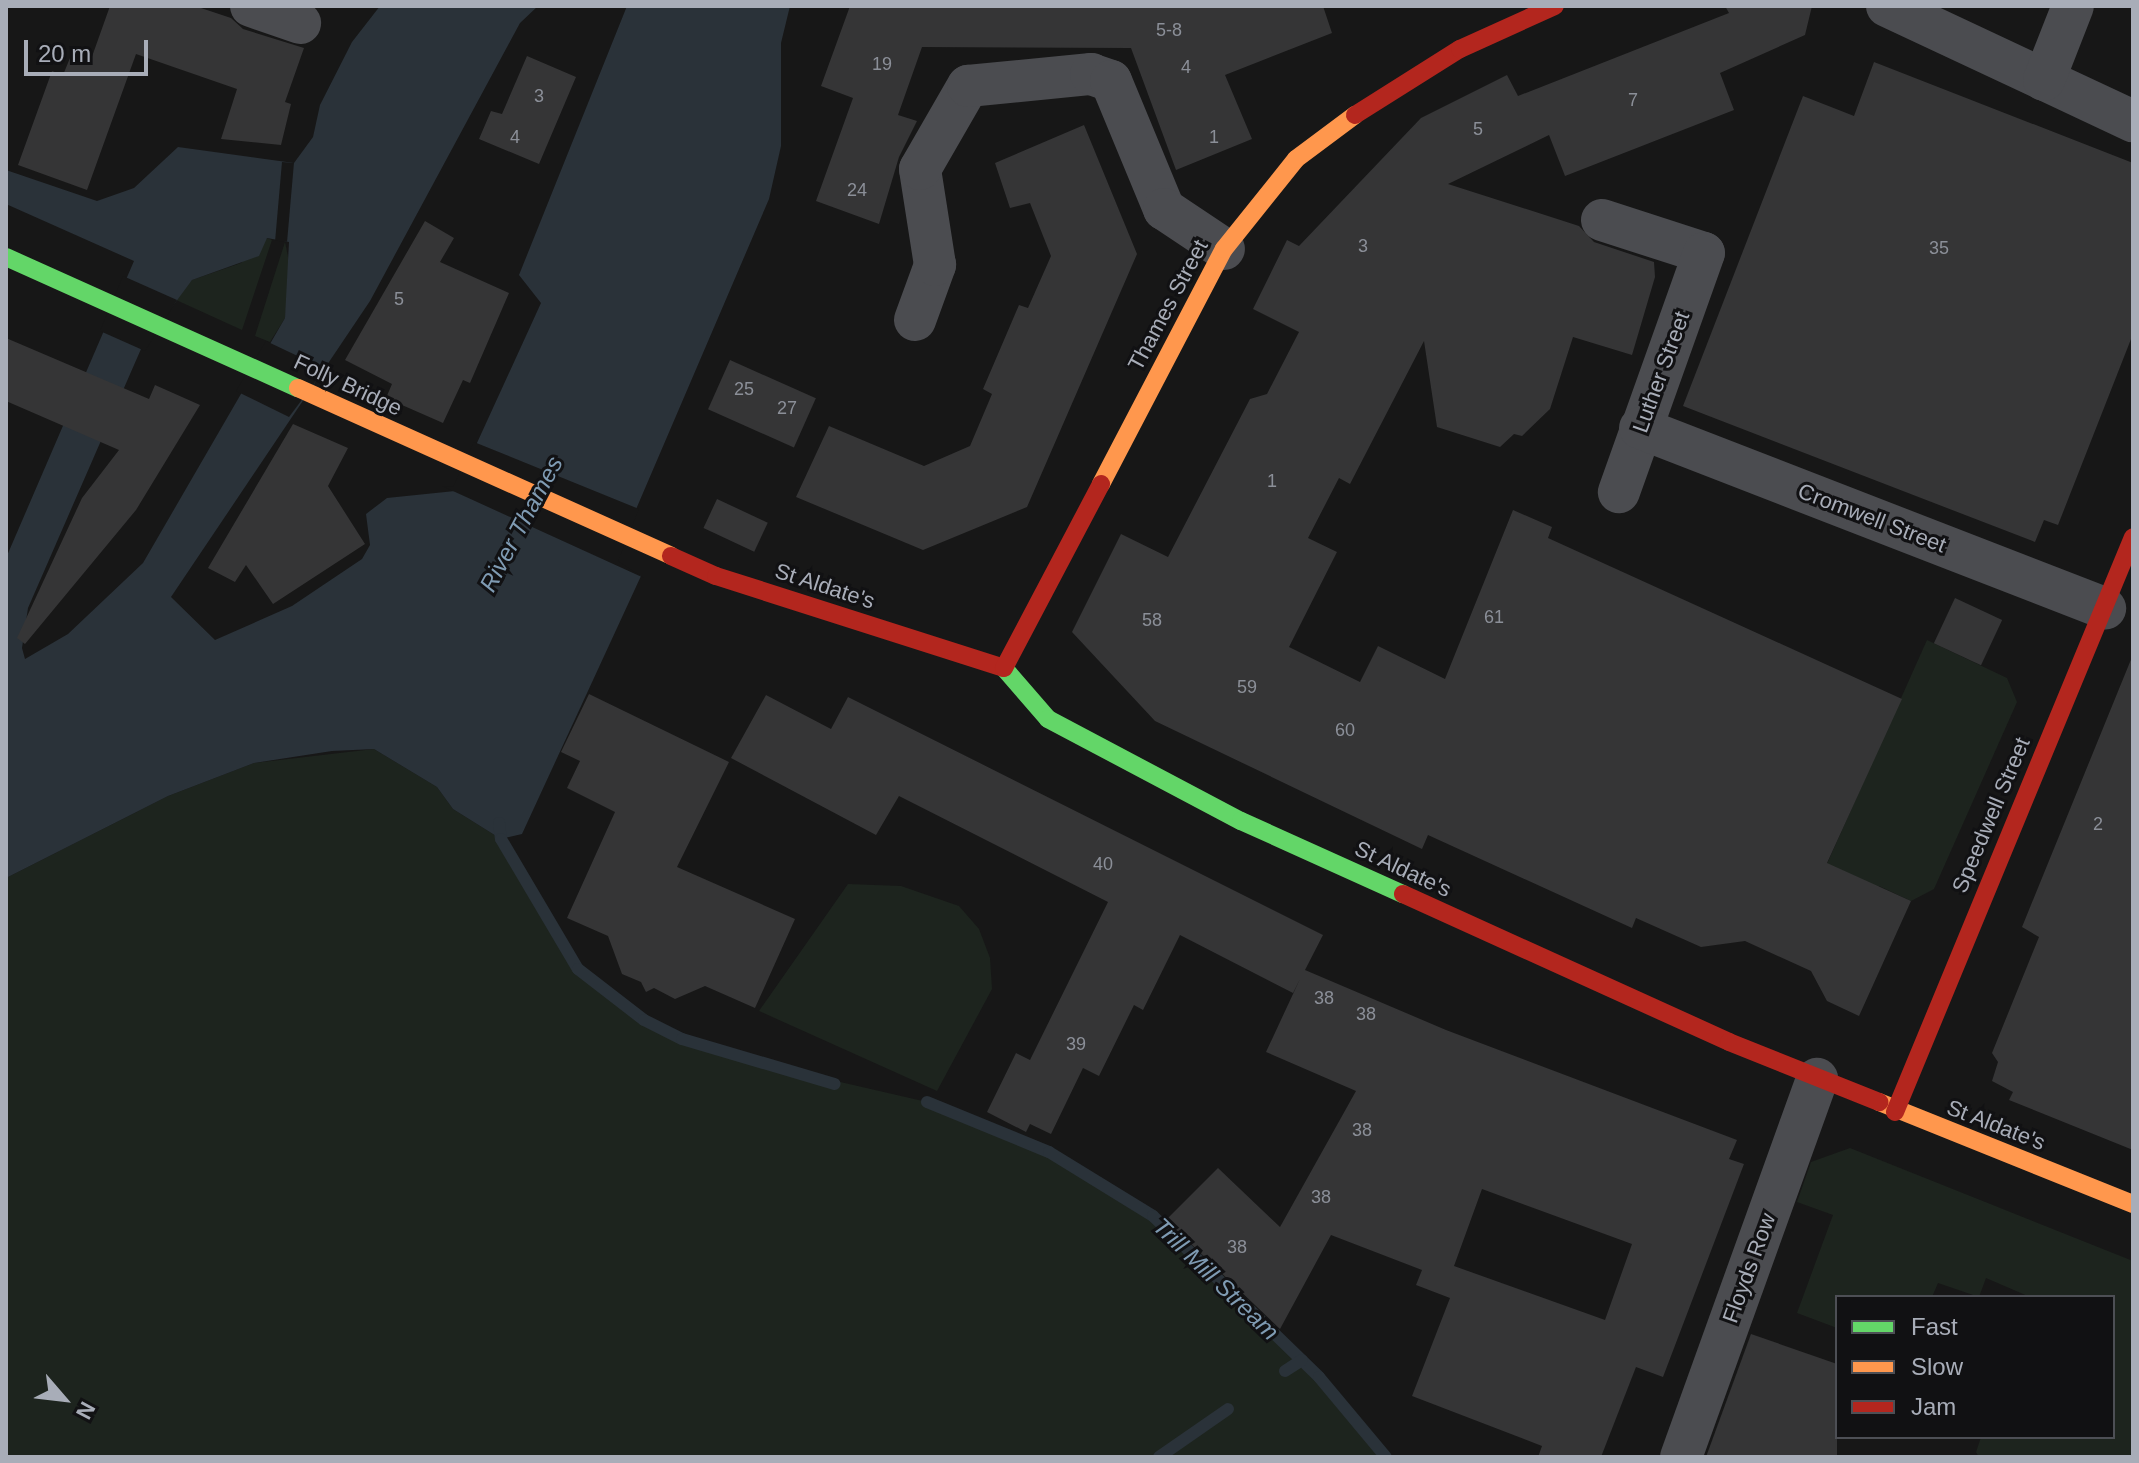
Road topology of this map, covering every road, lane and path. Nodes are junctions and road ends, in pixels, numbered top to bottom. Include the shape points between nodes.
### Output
1 (251, 6) edge
2 (1555, 6) edge
3 (1887, 6) edge
4 (2073, 6) edge
5 (300, 23) dead end
6 (2044, 80) junction
7 (2133, 121) edge
8 (1602, 220) dead end
9 (1224, 249) junction
10 (6, 257) edge
11 (915, 320) dead end
12 (1640, 428) junction
13 (1619, 492) dead end
14 (2133, 537) edge
15 (670, 557) joint
16 (2105, 608) junction
17 (1004, 668) junction
18 (1817, 1079) junction
19 (1895, 1112) junction
20 (2133, 1204) edge
21 (1681, 1457) edge

1 - 5 street
2 - 9 main road, Thames Street via 1460,49 1373,102 1296,159
3 - 6 street
4 - 6 street
6 - 7 street
8 - 12 street, Luther Street via 1704,253
9 - 11 street via 1164,209 1111,81 1091,74 968,86 920,169 935,265
9 - 17 main road, Thames Street
10 - 15 main road, Folly Bridge
12 - 13 street, Luther Street
12 - 16 street, Cromwell Street
14 - 16 main road, Speedwell Street
15 - 17 main road, St Aldate's
16 - 19 main road, Speedwell Street
17 - 18 main road, St Aldate's via 1048,719 1241,821
18 - 19 main road, St Aldate's
18 - 21 street, Floyds Row
19 - 20 main road, St Aldate's

